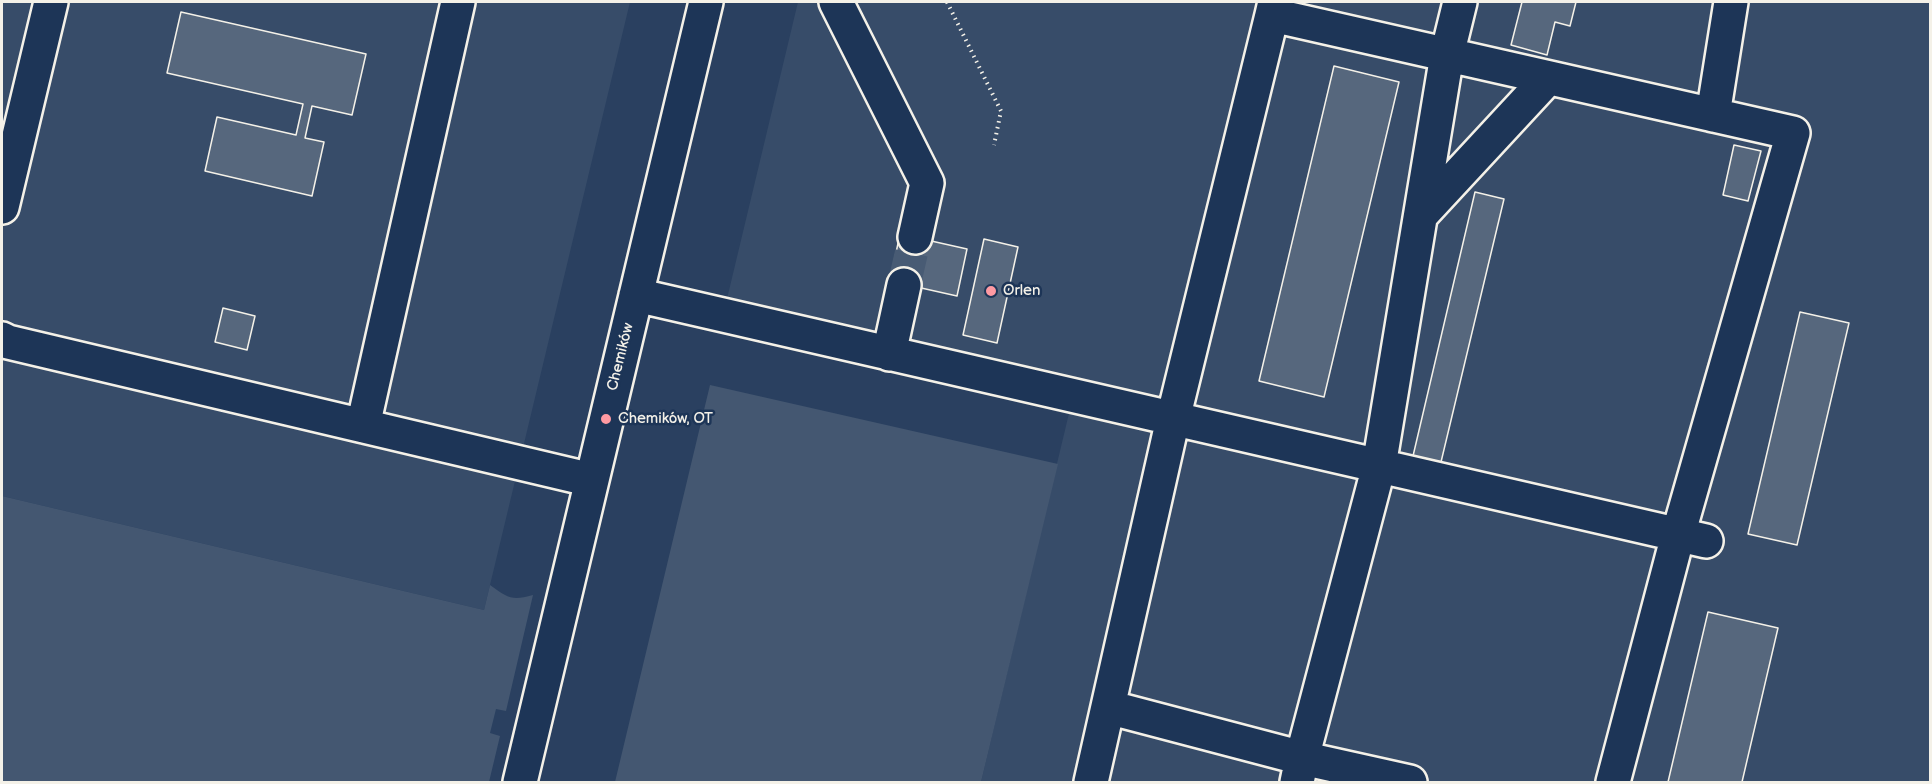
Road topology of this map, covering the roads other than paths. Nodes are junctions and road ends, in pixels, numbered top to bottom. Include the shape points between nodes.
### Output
1 (51, 2) edge
2 (458, 2) edge
3 (836, 2) edge
4 (1460, 2) edge
5 (1731, 2) edge
6 (714, 4) edge
7 (1274, 8) edge
8 (1447, 55) junction
9 (1548, 78) junction
10 (1713, 115) junction
11 (2, 207) edge
12 (1421, 215) junction
13 (915, 237) tunnel mouth
14 (904, 285) tunnel mouth
15 (636, 295) junction
16 (2, 339) edge
17 (889, 354) junction
18 (1173, 418) junction
19 (363, 426) junction
20 (1379, 466) junction
21 (592, 480) junction
22 (1692, 538) junction
23 (1108, 707) junction
24 (1299, 770) edge
25 (520, 783) edge
26 (1090, 783) edge
27 (1410, 783) edge
28 (1613, 783) edge

1 - 11 street
2 - 19 street
3 - 13 street via 927,183
4 - 8 street
5 - 10 street
6 - 15 street, Chemików
7 - 8 street
7 - 18 street
8 - 9 street
8 - 12 street
9 - 10 street
9 - 12 street
10 - 22 street via 1793,133
12 - 20 street
14 - 17 street
15 - 17 street
15 - 21 street, Chemików
16 - 19 street
17 - 18 street
18 - 20 street
18 - 23 street
19 - 21 street
20 - 22 street
20 - 24 street
21 - 25 street, Chemików
22 - 28 street
23 - 24 street
23 - 26 street
24 - 27 street

